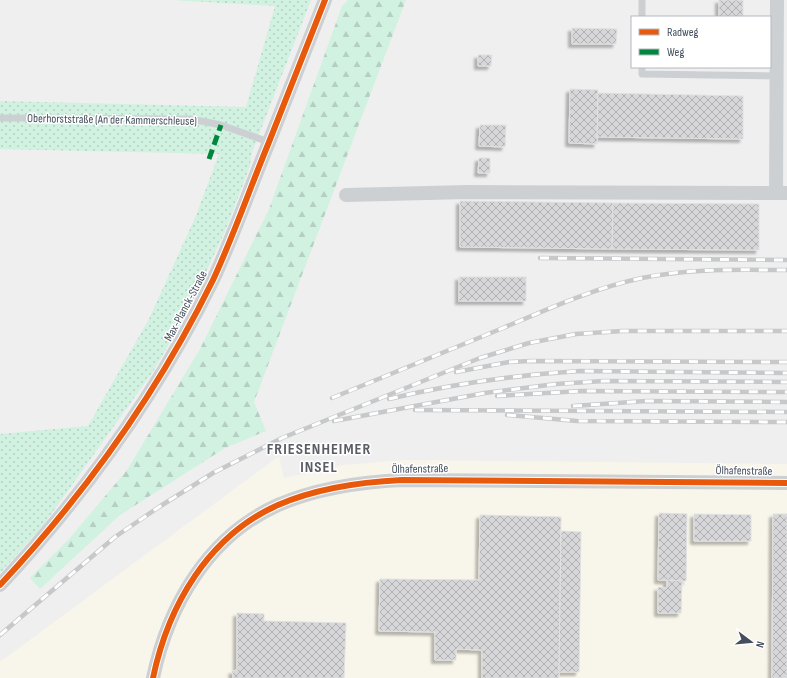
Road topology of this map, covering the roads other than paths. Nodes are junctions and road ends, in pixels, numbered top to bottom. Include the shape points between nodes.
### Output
1 (325, 0) edge
2 (642, 0) edge
3 (778, 0) edge
4 (642, 16) edge
5 (642, 68) edge
6 (777, 76) junction
7 (0, 118) edge
8 (269, 142) junction
9 (781, 193) edge
10 (346, 195) dead end
11 (787, 483) edge
12 (0, 585) edge
13 (153, 678) edge

1 - 8 street, Max-Planck-Straße
2 - 4 lane
3 - 6 street
5 - 6 lane via 642,74
6 - 9 street
7 - 8 lane, Oberhorststraße (An der Kammerschleuse) via 191,119 221,125
8 - 12 street, Max-Planck-Straße via 216,274 168,364 124,432 79,494
9 - 10 street via 468,192
11 - 13 street, Ölhafenstraße via 402,480 343,486 310,494 278,505 223,541 194,575 170,620

